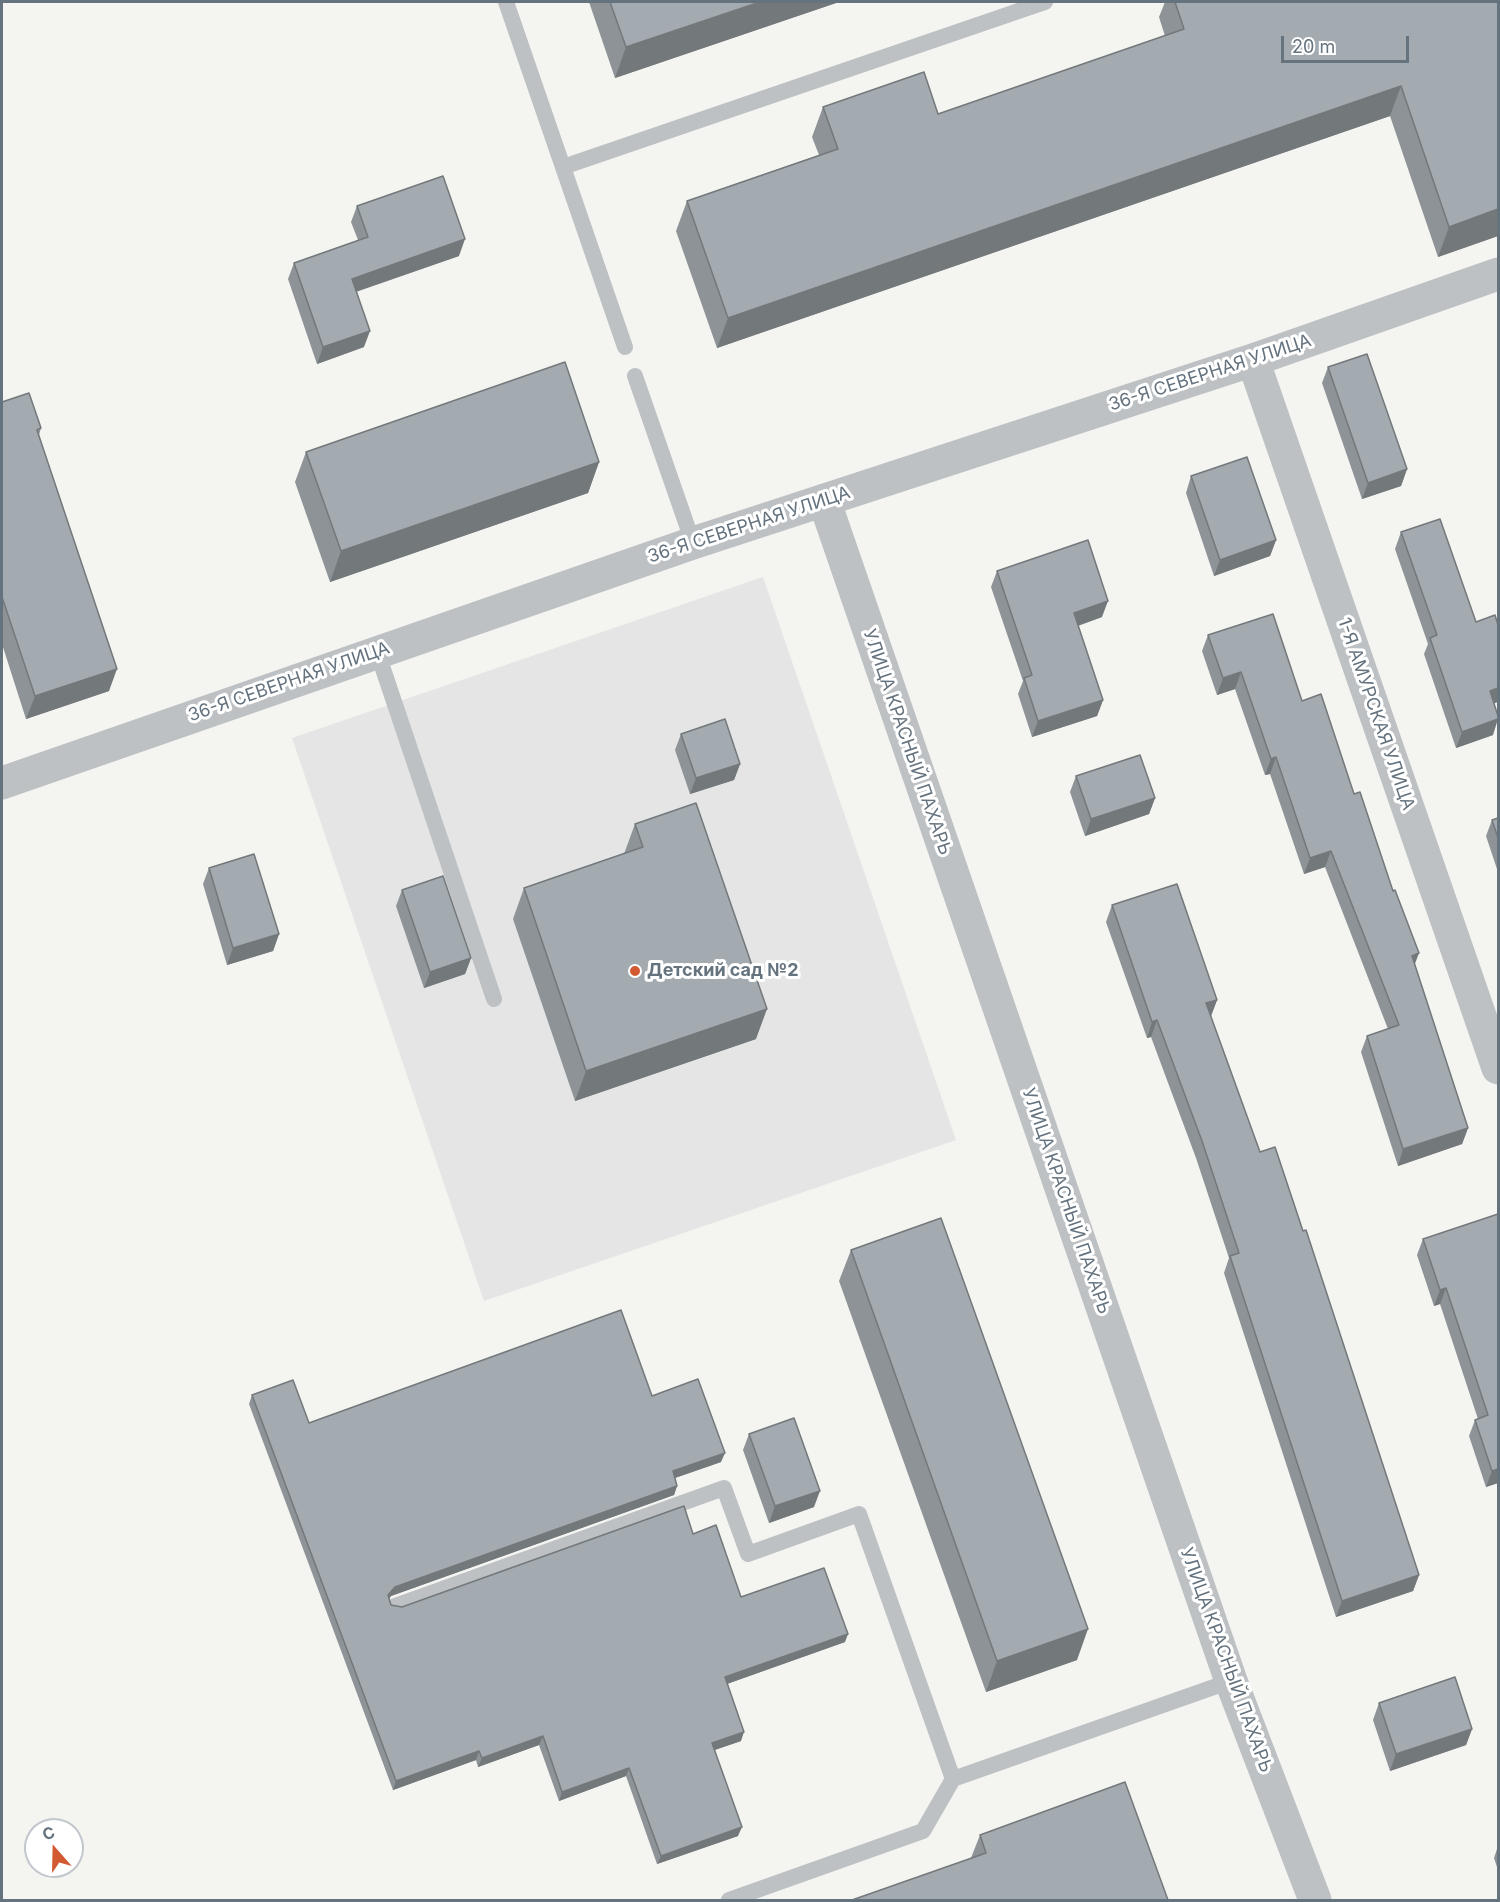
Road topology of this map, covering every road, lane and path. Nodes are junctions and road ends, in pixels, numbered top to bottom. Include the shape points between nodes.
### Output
1 (506, 2) edge
2 (1045, 2) edge
3 (563, 167) junction
4 (1498, 274) edge
5 (625, 346) dead end
6 (1253, 360) junction
7 (635, 376) dead end
8 (824, 500) junction
9 (693, 543) junction
10 (377, 651) junction
11 (2, 783) edge
12 (494, 999) dead end
13 (1498, 1068) edge
14 (395, 1606) edge
15 (1231, 1681) junction
16 (953, 1779) junction
17 (729, 1900) edge
18 (1315, 1900) edge

1 - 3 lane
2 - 3 lane
3 - 5 lane
4 - 6 street, 36-Я СЕВЕРНАЯ УЛИЦА
6 - 8 street, 36-Я СЕВЕРНАЯ УЛИЦА
6 - 13 street, 1-Я АМУРСКАЯ УЛИЦА
7 - 9 lane
8 - 9 street, 36-Я СЕВЕРНАЯ УЛИЦА
8 - 15 street, УЛИЦА КРАСНЫЙ ПАХАРЬ
9 - 10 street, 36-Я СЕВЕРНАЯ УЛИЦА
10 - 11 street, 36-Я СЕВЕРНАЯ УЛИЦА
10 - 12 lane
14 - 16 lane via 724,1488 748,1554 859,1514
15 - 16 lane
15 - 18 street, УЛИЦА КРАСНЫЙ ПАХАРЬ
16 - 17 lane via 923,1831

